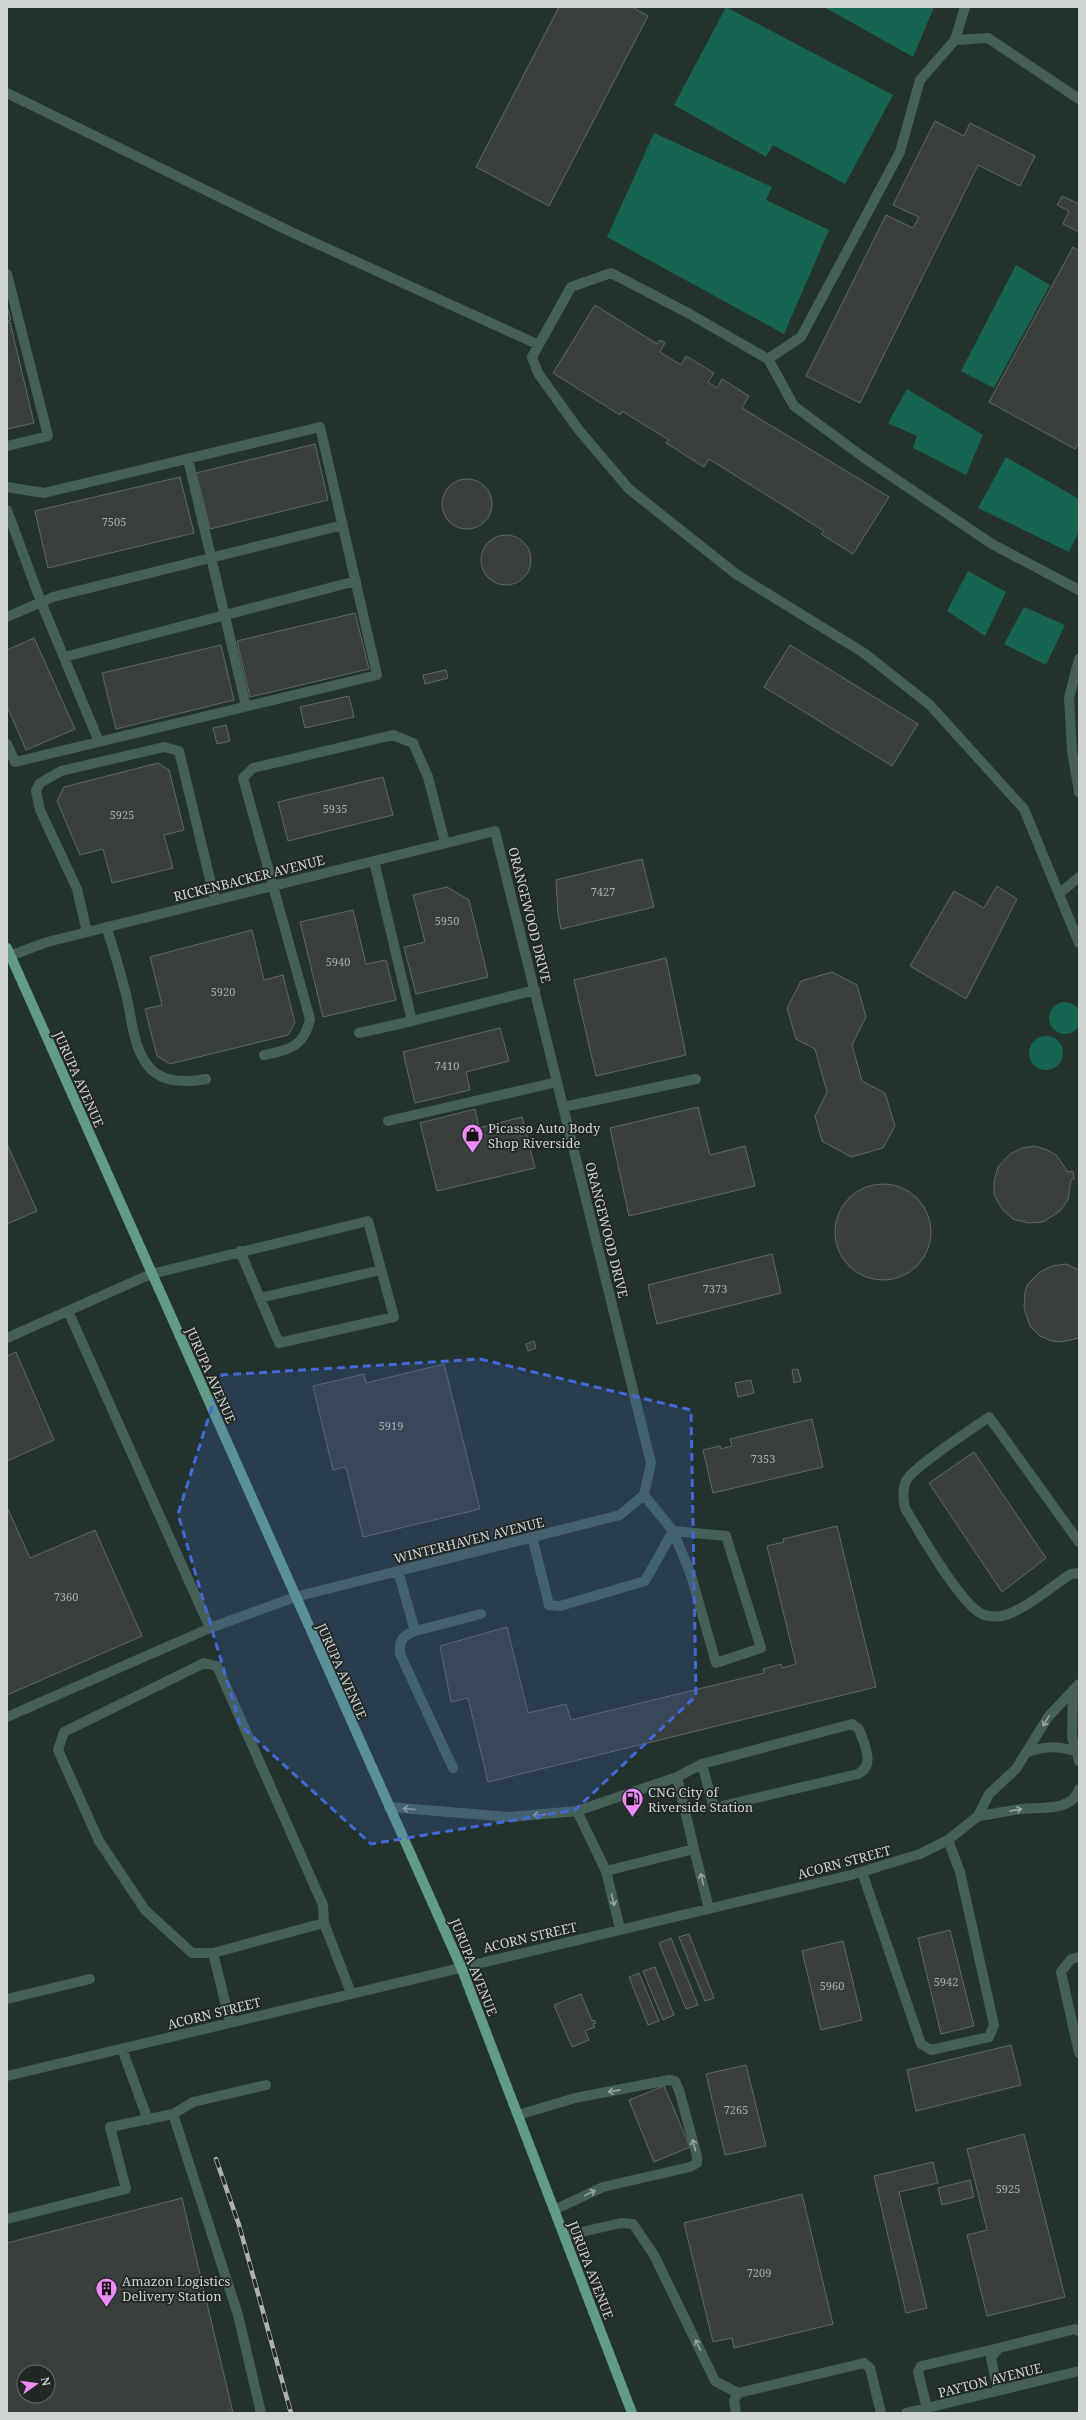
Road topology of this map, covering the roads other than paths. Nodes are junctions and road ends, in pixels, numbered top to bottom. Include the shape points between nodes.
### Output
1 (964, 7) edge
2 (954, 40) junction
3 (7, 94) edge
4 (1079, 99) edge
5 (7, 274) edge
6 (539, 344) junction
7 (768, 359) junction
8 (7, 446) edge
9 (188, 459) junction
10 (7, 487) edge
11 (7, 510) edge
12 (343, 525) junction
13 (210, 558) junction
14 (356, 581) junction
15 (1079, 590) edge
16 (41, 602) junction
17 (224, 614) junction
18 (7, 617) edge
19 (64, 657) junction
20 (1079, 659) edge
21 (246, 706) junction
22 (99, 742) junction
23 (7, 744) edge
24 (1079, 792) edge
25 (495, 830) joint
26 (445, 843) junction
27 (374, 861) junction
28 (1079, 877) edge
29 (273, 885) junction
30 (1059, 894) junction
31 (215, 900) junction
32 (106, 927) junction
33 (87, 932) junction
34 (1079, 943) edge
35 (8, 953) edge
36 (535, 990) junction
37 (412, 1021) junction
38 (359, 1033) dead end
39 (264, 1055) dead end
40 (206, 1078) dead end
41 (696, 1080) dead end
42 (557, 1082) junction
43 (564, 1107) junction
44 (388, 1121) dead end
45 (240, 1251) junction
46 (381, 1270) junction
47 (151, 1274) junction
48 (260, 1298) junction
49 (68, 1311) junction
50 (7, 1338) edge
51 (644, 1495) junction
52 (673, 1531) junction
53 (532, 1537) junction
54 (1079, 1542) edge
55 (398, 1571) junction
56 (1079, 1573) edge
57 (295, 1597) junction
58 (481, 1614) dead end
59 (210, 1628) junction
60 (415, 1631) junction
61 (1079, 1684) edge
62 (1073, 1693) junction
63 (7, 1717) edge
64 (1075, 1751) junction
65 (1028, 1752) junction
66 (1079, 1761) edge
67 (702, 1764) junction
68 (453, 1768) dead end
69 (677, 1777) junction
70 (1079, 1789) edge
71 (389, 1807) junction
72 (577, 1811) junction
73 (978, 1816) junction
74 (948, 1840) junction
75 (694, 1849) junction
76 (606, 1871) junction
77 (862, 1872) junction
78 (709, 1908) junction
79 (324, 1923) junction
80 (620, 1929) junction
81 (213, 1954) junction
82 (1079, 1957) edge
83 (461, 1967) junction
84 (90, 1979) dead end
85 (351, 1993) junction
86 (7, 1999) edge
87 (230, 2022) junction
88 (122, 2049) junction
89 (1079, 2053) edge
90 (7, 2076) edge
91 (266, 2085) dead end
92 (173, 2114) junction
93 (518, 2115) junction
94 (148, 2120) junction
95 (554, 2210) junction
96 (7, 2219) edge
97 (564, 2236) junction
98 (1079, 2331) edge
99 (999, 2348) junction
100 (1079, 2371) edge
101 (998, 2391) junction
102 (738, 2393) junction
103 (926, 2408) junction
104 (262, 2413) edge
105 (632, 2413) edge
106 (736, 2413) edge
107 (881, 2413) edge
108 (906, 2413) edge

1 - 2 street
2 - 4 street via 988,38
2 - 7 street via 920,80 900,152 801,337
3 - 6 street via 289,231
5 - 8 street via 48,436
6 - 7 street via 571,287 611,274 688,313
6 - 30 street via 532,357 538,373 578,429 629,489 736,574 864,653 930,705 1024,809
7 - 15 street via 794,406 992,544
9 - 10 street via 44,493
9 - 12 street via 320,427
9 - 13 street
11 - 16 street
12 - 13 street
12 - 14 street
13 - 16 street via 52,597
13 - 17 street
14 - 17 street
14 - 21 street via 377,675
16 - 18 street
16 - 19 street
17 - 19 street
17 - 21 street
19 - 22 street
20 - 24 street via 1069,698 1072,750
21 - 22 street
22 - 23 street via 15,762
25 - 26 street, RICKENBACKER AVENUE
25 - 36 street, ORANGEWOOD DRIVE
26 - 27 street, RICKENBACKER AVENUE
26 - 29 street via 428,777 413,743 393,735 253,768 243,778
27 - 29 street, RICKENBACKER AVENUE
27 - 37 street
28 - 30 street
29 - 31 street, RICKENBACKER AVENUE
29 - 39 street via 310,1019 305,1035 292,1049
30 - 34 street
31 - 32 street, RICKENBACKER AVENUE
31 - 33 street via 179,751 164,747 112,758 61,771 40,783 36,791 40,810 77,889
32 - 33 street, RICKENBACKER AVENUE
32 - 40 street via 140,1052 153,1071 166,1077 186,1082
33 - 35 street, RICKENBACKER AVENUE
35 - 47 main road, JURUPA AVENUE
36 - 37 street
36 - 42 street, ORANGEWOOD DRIVE
37 - 38 street
41 - 43 street
42 - 43 street, ORANGEWOOD DRIVE
42 - 44 street
43 - 51 street, ORANGEWOOD DRIVE via 651,1463
45 - 46 street via 368,1221
45 - 47 street
45 - 48 street
46 - 48 street
46 - 48 street via 394,1317 279,1343
47 - 49 street
47 - 57 main road, JURUPA AVENUE
49 - 50 street
49 - 59 street
51 - 52 street
51 - 53 street, WINTERHAVEN AVENUE via 620,1515
52 - 52 street via 691,1575 716,1663 761,1648 726,1536
52 - 53 street via 645,1581 560,1606 549,1605
53 - 55 street, WINTERHAVEN AVENUE
54 - 56 street via 988,1417 935,1455 906,1480 903,1494 905,1508 952,1582 974,1609 982,1614 1005,1615 1071,1574
55 - 57 street, WINTERHAVEN AVENUE
55 - 60 street
57 - 59 street, WINTERHAVEN AVENUE
57 - 71 main road, JURUPA AVENUE
58 - 60 street
59 - 63 street, WINTERHAVEN AVENUE
60 - 68 street via 405,1634 399,1643 400,1654
61 - 62 street, ACORN STREET
62 - 64 street via 1072,1737
62 -> 65 street, ACORN STREET via 1048,1717
64 - 65 street via 1044,1746
64 - 66 street
65 - 73 street, ACORN STREET via 1016,1769 989,1794
67 - 67 street via 713,1804 718,1807 858,1774 866,1770 869,1763 859,1729 852,1724
67 - 69 street
69 - 72 street
69 - 75 street
73 -> 70 street, ACORN STREET via 1058,1806 1071,1801
72 -> 71 street via 510,1817
71 - 83 main road, JURUPA AVENUE
72 - 76 street
73 - 74 street, ACORN STREET
74 - 77 street, ACORN STREET via 920,1854
74 - 77 street via 960,1872 994,2026 989,2037 932,2050 921,2044
75 - 76 street
78 -> 75 street
76 -> 80 street
77 - 78 street, ACORN STREET
78 - 80 street, ACORN STREET
79 - 81 street
79 - 81 street via 323,1905 217,1666 204,1663 64,1732 58,1750 99,1841 145,1910 192,1953
79 - 85 street
80 - 83 street, ACORN STREET
81 - 87 street
82 - 89 street via 1071,1959 1061,1972
83 - 85 street, ACORN STREET
83 - 93 main road, JURUPA AVENUE
84 - 86 street
85 - 87 street, ACORN STREET
87 - 88 street, ACORN STREET
88 - 90 street, ACORN STREET
88 - 94 street
91 - 92 street via 193,2102
92 - 94 street
92 - 104 street via 238,2315
93 - 95 main road, JURUPA AVENUE
95 -> 93 street via 603,2187 690,2167 697,2163 679,2090 675,2081 669,2080 574,2098
94 - 96 street via 110,2127 126,2188
95 - 97 main road, JURUPA AVENUE
102 -> 97 street via 714,2381 654,2255 633,2224 621,2223
97 - 105 main road, JURUPA AVENUE
98 - 99 street via 1075,2329
99 - 101 street via 991,2358
99 - 103 street via 921,2366 918,2372
100 - 101 street, PAYTON AVENUE
101 - 103 street, PAYTON AVENUE
102 - 106 street via 734,2401
102 - 107 street via 864,2363 870,2368
103 - 108 street, PAYTON AVENUE

